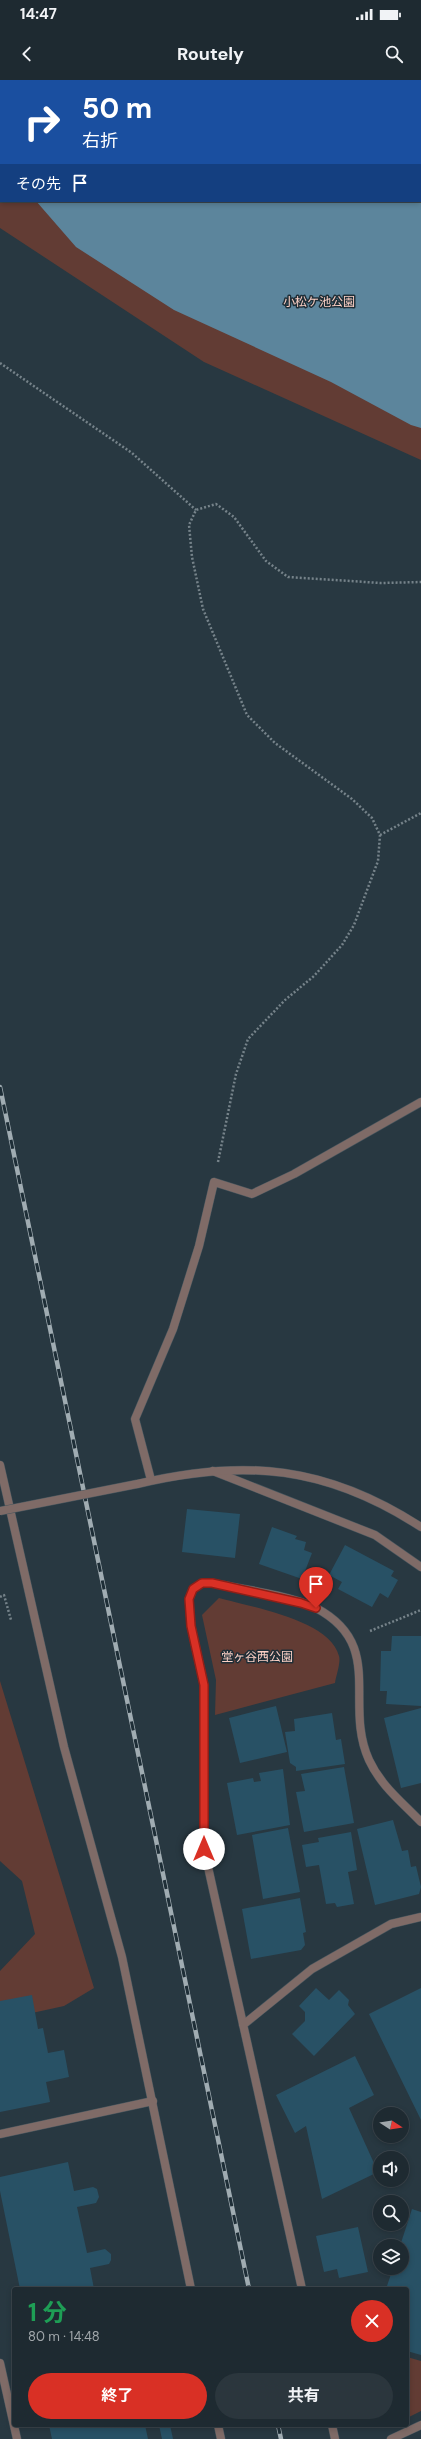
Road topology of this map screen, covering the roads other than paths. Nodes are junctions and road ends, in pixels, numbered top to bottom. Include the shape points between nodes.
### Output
1 (421, 1102) edge
2 (0, 1465) edge
3 (210, 1470) junction
4 (151, 1480) junction
5 (0, 1511) edge
6 (421, 1527) edge
7 (421, 1566) edge
8 (421, 1822) edge
9 (421, 1917) edge
10 (243, 2025) junction
11 (153, 2101) junction
12 (0, 2134) edge
13 (191, 2287) edge
14 (302, 2287) edge
15 (0, 2363) edge
16 (3, 2395) edge
17 (12, 2425) edge
18 (421, 2425) edge
19 (12, 2427) edge
20 (218, 2427) edge
21 (332, 2427) edge
22 (16, 2439) edge
23 (221, 2439) edge
24 (335, 2439) edge
25 (391, 2439) edge

1 - 4 street via 294,1174 252,1194 214,1182 199,1246 173,1330 134,1419
2 - 11 street via 64,1747 122,1957
3 - 4 street
3 - 6 street via 276,1470 315,1478 350,1489 390,1507
3 - 7 street via 376,1535
4 - 5 street, bridge
8 - 10 street via 380,1781 368,1759 358,1713 359,1659 351,1640 334,1621 316,1608 301,1603 212,1583 202,1583 193,1589 189,1599 191,1626 204,1685 204,1849
9 - 10 street via 391,1924 312,1969
10 - 14 street
11 - 12 street
11 - 13 street
15 - 16 street
16 - 17 street
18 - 25 street
19 - 22 street
20 - 23 street
21 - 24 street

